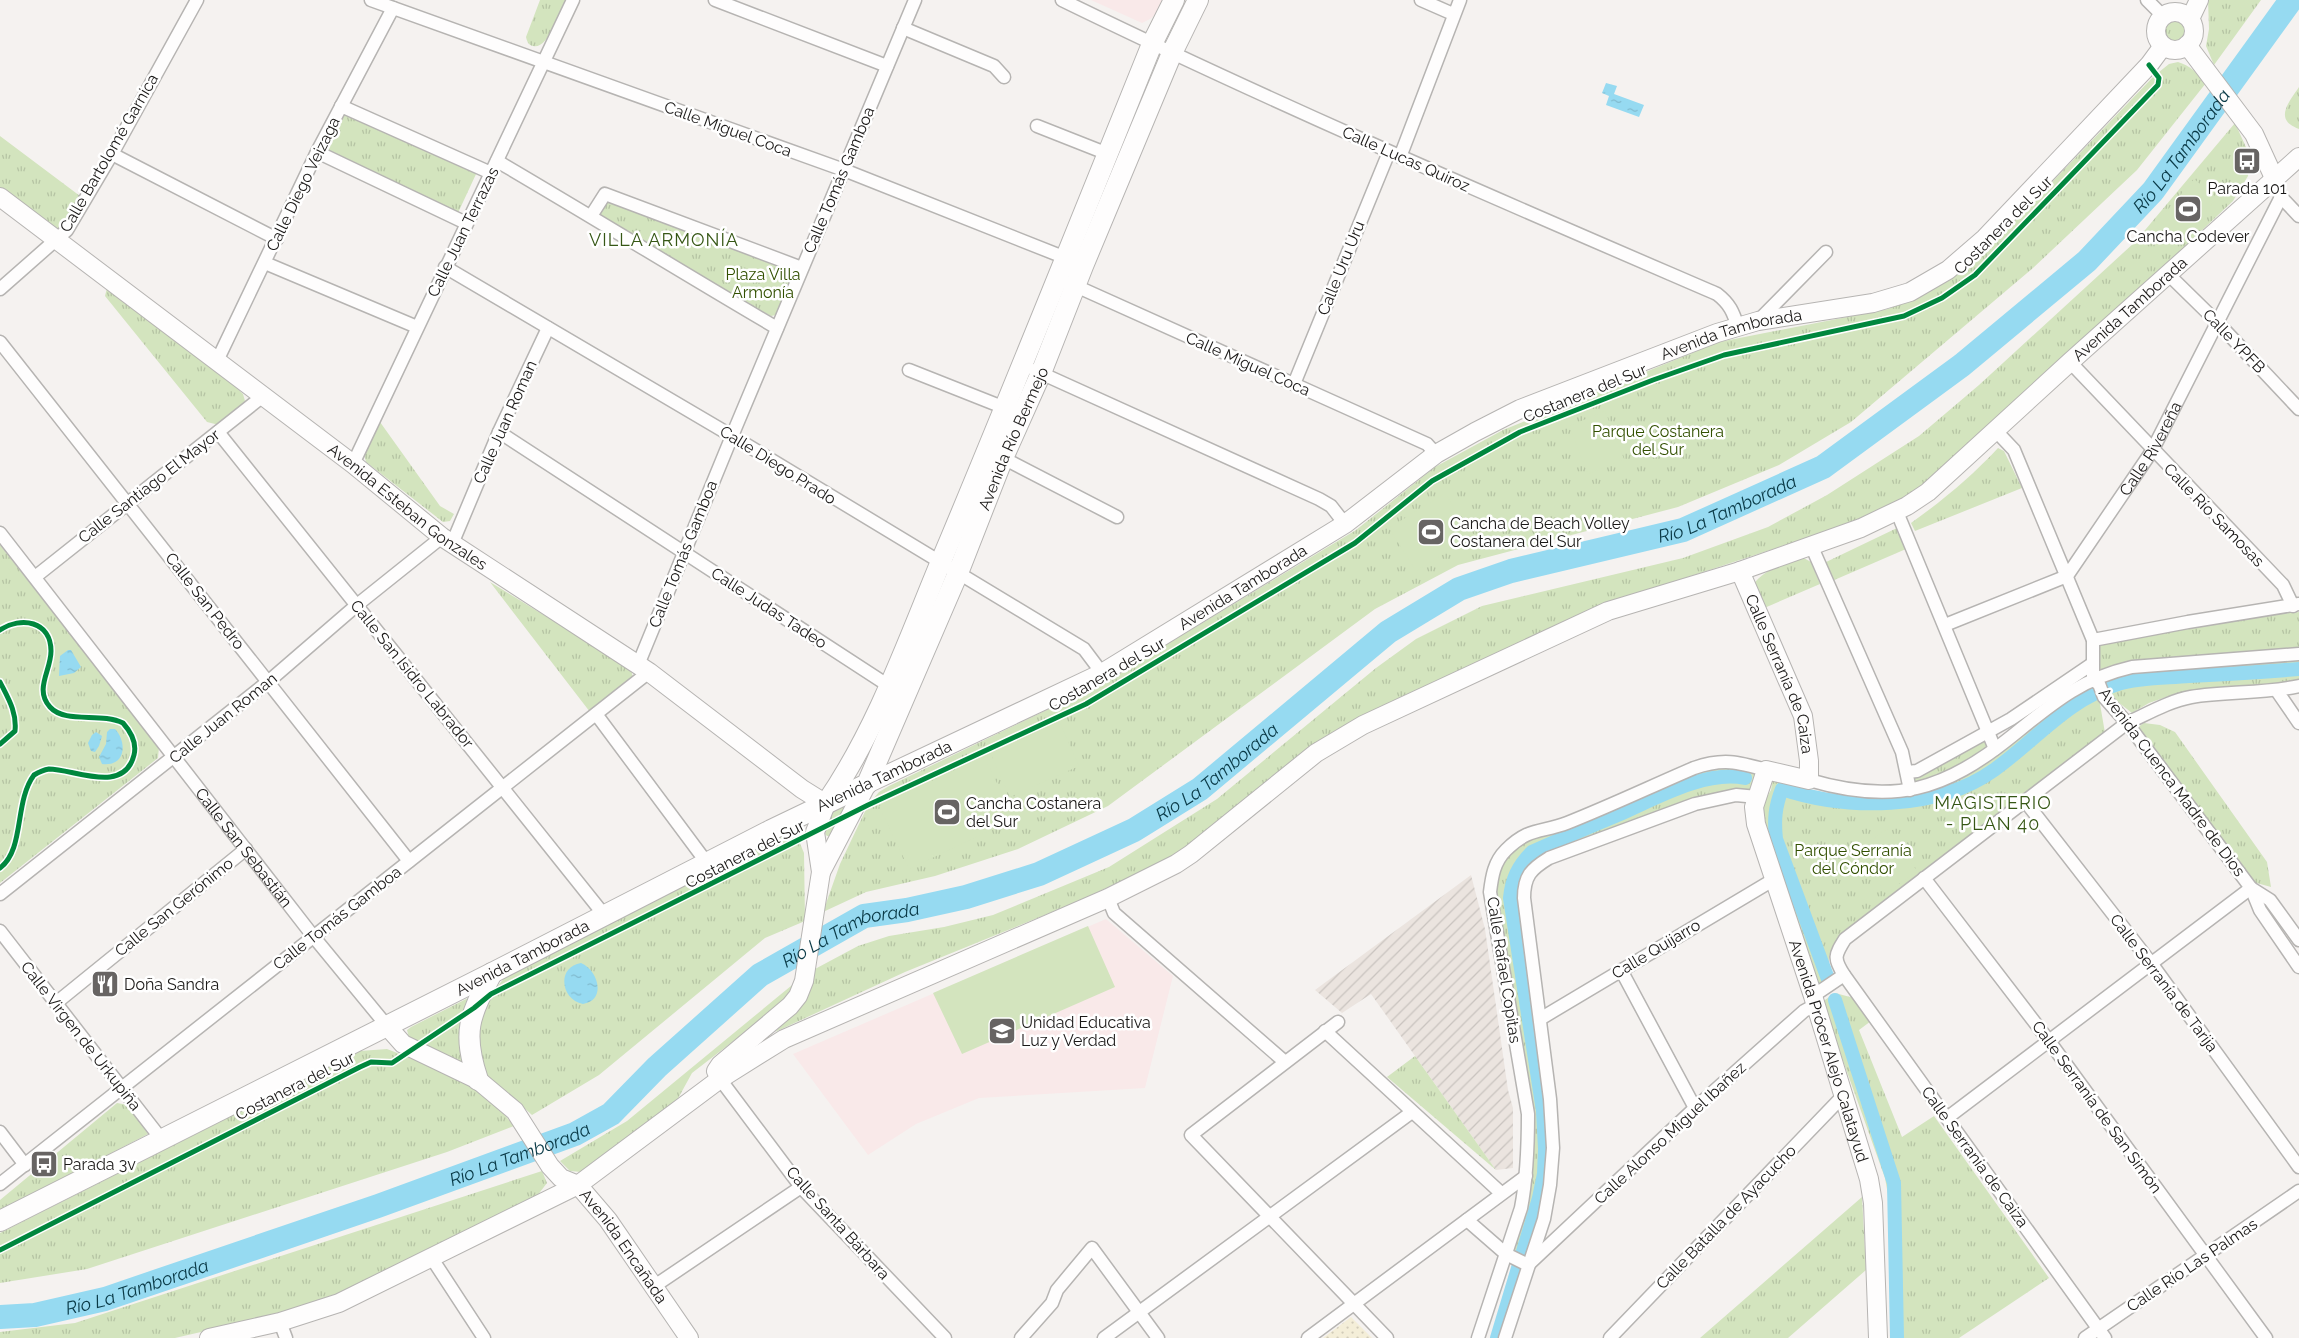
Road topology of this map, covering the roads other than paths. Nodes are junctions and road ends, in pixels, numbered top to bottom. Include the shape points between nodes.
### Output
1 (197, 0) edge
2 (370, 0) edge
3 (573, 0) edge
4 (715, 0) edge
5 (915, 0) edge
6 (1062, 0) edge
7 (1174, 0) edge
8 (1198, 0) edge
9 (1421, 0) edge
10 (1460, 0) edge
11 (2147, 0) edge
12 (2199, 0) edge
13 (399, 6) edge
14 (2168, 9) edge
15 (1453, 14) junction
16 (2190, 19) junction
17 (903, 28) junction
18 (1152, 44) junction
19 (2187, 45) junction
20 (2163, 46) junction
21 (1172, 53) junction
22 (543, 62) junction
23 (887, 66) junction
24 (1004, 77) dead end
25 (342, 106) junction
26 (1036, 126) dead end
27 (317, 152) junction
28 (112, 154) junction
29 (1108, 154) junction
30 (1394, 154) junction
31 (2299, 157) edge
32 (497, 161) junction
33 (844, 170) junction
34 (491, 173) junction
35 (2275, 180) junction
36 (0, 197) edge
37 (2281, 197) junction
38 (591, 216) junction
39 (2299, 216) edge
40 (466, 223) junction
41 (276, 239) junction
42 (57, 240) junction
43 (1826, 252) dead end
44 (1074, 262) junction
45 (265, 263) junction
46 (445, 267) junction
47 (802, 268) junction
48 (2168, 274) junction
49 (1067, 282) junction
50 (0, 289) edge
51 (1758, 321) junction
52 (2218, 323) junction
53 (417, 327) junction
54 (1738, 327) junction
55 (548, 328) junction
56 (777, 328) junction
57 (0, 342) edge
58 (217, 361) junction
59 (2070, 362) junction
60 (1023, 365) junction
61 (910, 370) dead end
62 (1041, 373) junction
63 (1294, 384) junction
64 (263, 396) junction
65 (1005, 408) junction
66 (2299, 409) edge
67 (1996, 431) junction
68 (218, 432) junction
69 (499, 432) junction
70 (732, 436) junction
71 (2152, 451) junction
72 (1436, 454) junction
73 (1003, 458) junction
74 (352, 464) junction
75 (128, 503) junction
76 (1897, 512) junction
77 (1117, 517) dead end
78 (1345, 524) junction
79 (0, 534) edge
80 (447, 541) junction
81 (1811, 545) junction
82 (684, 552) junction
83 (940, 562) junction
84 (1740, 571) junction
85 (958, 573) junction
86 (2068, 576) junction
87 (35, 577) junction
88 (357, 605) junction
89 (2296, 605) edge
90 (1946, 625) junction
91 (2093, 640) junction
92 (2299, 654) edge
93 (2092, 664) junction
94 (643, 669) junction
95 (1102, 673) junction
96 (269, 681) junction
97 (2096, 682) junction
98 (889, 686) junction
99 (2299, 686) edge
100 (2277, 691) junction
101 (596, 714) junction
102 (2299, 722) edge
103 (2127, 723) junction
104 (1988, 731) junction
105 (1995, 749) junction
106 (176, 756) junction
107 (1766, 770) junction
108 (1907, 772) junction
109 (1809, 780) junction
110 (867, 784) junction
111 (504, 787) junction
112 (1910, 790) junction
113 (1757, 797) junction
114 (2025, 801) junction
115 (826, 804) junction
116 (246, 849) junction
117 (409, 861) junction
118 (707, 863) junction
119 (820, 872) junction
120 (1924, 878) junction
121 (1773, 880) junction
122 (2251, 888) junction
123 (0, 894) edge
124 (1108, 898) junction
125 (605, 916) junction
126 (0, 931) edge
127 (2297, 934) edge
128 (313, 936) junction
129 (2151, 963) junction
130 (2299, 967) edge
131 (1621, 970) junction
132 (492, 974) junction
133 (1844, 976) junction
134 (1814, 1001) junction
135 (56, 1003) junction
136 (1540, 1019) junction
137 (1338, 1022) dead end
138 (387, 1026) junction
139 (1325, 1031) junction
140 (2049, 1041) junction
141 (1285, 1062) junction
142 (720, 1079) junction
143 (478, 1080) junction
144 (122, 1088) junction
145 (1842, 1097) junction
146 (1695, 1108) junction
147 (1412, 1112) junction
148 (1947, 1118) junction
149 (522, 1121) joint
150 (0, 1132) edge
151 (162, 1140) junction
152 (25, 1165) junction
153 (2299, 1167) edge
154 (1526, 1176) junction
155 (0, 1184) edge
156 (578, 1186) junction
157 (802, 1187) junction
158 (2299, 1191) edge
159 (1501, 1193) junction
160 (1270, 1216) junction
161 (1467, 1220) junction
162 (0, 1221) edge
163 (1507, 1255) junction
164 (2206, 1255) junction
165 (431, 1256) junction
166 (1527, 1264) junction
167 (653, 1287) junction
168 (1355, 1304) junction
169 (1139, 1312) junction
170 (283, 1330) edge
171 (2102, 1333) edge
172 (209, 1338) edge
173 (484, 1338) edge
174 (688, 1338) edge
175 (945, 1338) edge
176 (1021, 1338) edge
177 (1104, 1338) edge
178 (1158, 1338) edge
179 (1308, 1338) edge
180 (1387, 1338) edge
181 (1478, 1338) edge
182 (1505, 1338) edge
183 (1610, 1338) edge
184 (1878, 1338) edge
185 (2085, 1338) edge
186 (2266, 1338) edge

1 - 28 street, Calle Bartolomé Garnica
2 - 13 street, Calle Miguel Coca
3 - 22 street, Calle Juan Terrazas
4 - 23 street
5 - 17 street, Calle Tomás Gamboa
6 - 18 street, Calle Lucas Quiroz
7 - 18 main road, Avenida Río Bermejo
8 - 21 main road, Avenida Río Bermejo
9 - 15 street
10 - 15 street, Calle Uru Uru
11 - 14 street
12 - 16 main road
13 - 22 street, Calle Miguel Coca
13 - 25 street, Calle Diego Veizaga
14 - 16 main road
14 - 20 main road via 2155,31
15 - 30 street, Calle Uru Uru
16 - 19 main road via 2193,32
17 - 23 street, Calle Tomás Gamboa
17 - 24 street via 994,66
18 - 21 street, Calle Lucas Quiroz
18 - 29 main road, Avenida Río Bermejo
19 - 20 main road via 2175,50
19 - 35 main road via 2254,134
20 - 51 main road, Avenida Tamborada via 2149,65 1985,238 1948,270 1910,292 1873,303
21 - 30 street, Calle Lucas Quiroz
21 - 44 main road, Avenida Río Bermejo
22 - 32 street, Calle Juan Terrazas
22 - 33 street, Calle Miguel Coca
23 - 33 street, Calle Tomás Gamboa
25 - 27 street, Calle Diego Veizaga
25 - 34 street
26 - 29 street
27 - 40 street
27 - 41 street, Calle Diego Veizaga
28 - 41 street
28 - 42 street, Calle Bartolomé Garnica via 67,230
29 - 44 main road, Avenida Río Bermejo
30 - 54 street, Calle Lucas Quiroz via 1717,294 1727,301
30 - 63 street, Calle Uru Uru
31 - 35 main road
32 - 34 street, Calle Juan Terrazas
32 - 38 street
33 - 44 street, Calle Miguel Coca
33 - 47 street, Calle Tomás Gamboa
34 - 40 street, Calle Juan Terrazas
35 - 37 street
35 - 48 main road, Avenida Tamborada
36 - 42 main road, Avenida Esteban Gonzales
37 - 39 street
37 - 52 street, Calle Rivereña
38 - 47 street via 605,194
38 - 56 street
40 - 46 street, Calle Juan Terrazas
41 - 45 street, Calle Diego Veizaga
42 - 50 street, Calle Bartolomé Garnica
42 - 58 main road, Avenida Esteban Gonzales
43 - 51 street
44 - 49 main road, Avenida Río Bermejo
45 - 53 street
45 - 58 street, Calle Diego Veizaga
46 - 53 street, Calle Juan Terrazas
46 - 55 street, Calle Diego Prado
47 - 56 street, Calle Tomás Gamboa
48 - 52 street, Calle YPFB
48 - 59 main road, Avenida Tamborada
49 - 60 main road, Avenida Río Bermejo
49 - 62 main road, Avenida Río Bermejo
49 - 63 street, Calle Miguel Coca
51 - 54 main road, Avenida Tamborada
52 - 66 street, Calle YPFB
52 - 71 street, Calle Rivereña
53 - 74 street, Calle Juan Terrazas
54 - 72 main road, Avenida Tamborada via 1520,409
55 - 69 street, Calle Juan Roman
55 - 70 street, Calle Diego Prado
56 - 70 street, Calle Tomás Gamboa
57 - 75 street, Calle San Pedro
58 - 64 main road, Avenida Esteban Gonzales
59 - 67 main road, Avenida Tamborada
59 - 71 street, Calle Río Samosas
60 - 62 street
60 - 65 main road, Avenida Río Bermejo
61 - 65 street
62 - 73 main road, Avenida Río Bermejo
62 - 78 street via 1319,498 1331,506
63 - 72 street, Calle Miguel Coca via 1427,444
64 - 68 street, Calle Santiago El Mayor
64 - 74 main road, Avenida Esteban Gonzales
65 - 83 main road, Avenida Río Bermejo
67 - 76 main road, Avenida Tamborada via 1928,492
67 - 86 street, Avenida Cuenca Madre de Dios via 2014,450
68 - 75 street, Calle Santiago El Mayor
68 - 88 street, Calle San Isidro Labrador
69 - 80 street, Calle Juan Roman
69 - 82 street, Calle Judas Tadeo
70 - 82 street, Calle Tomás Gamboa
70 - 83 street, Calle Diego Prado
71 - 86 street, Calle Rivereña
71 - 89 street, Calle Río Samosas via 2283,585
72 - 78 main road, Avenida Tamborada
73 - 77 street
73 - 85 main road, Avenida Río Bermejo
74 - 80 main road, Avenida Esteban Gonzales
75 - 87 street, Calle Santiago El Mayor
75 - 96 street, Calle San Pedro
76 - 81 main road, Avenida Tamborada
76 - 90 street
78 - 95 main road, Avenida Tamborada
79 - 87 street, Calle San Sebastián
80 - 88 street, Calle Juan Roman
80 - 94 main road, Avenida Esteban Gonzales
81 - 84 main road, Avenida Tamborada
81 - 108 street via 1902,752
82 - 94 street, Calle Tomás Gamboa
82 - 98 street, Calle Judas Tadeo
83 - 85 street, Calle Diego Prado
83 - 98 main road, Avenida Río Bermejo
84 - 109 main road, Calle Serranía de Caiza via 1803,716
84 - 124 main road, Avenida Tamborada via 1608,611 1363,725 1316,753 1191,854
85 - 95 street, Calle Diego Prado via 1084,649
85 - 110 main road, Avenida Río Bermejo
86 - 90 street
86 - 91 street, Avenida Cuenca Madre de Dios
87 - 106 street, Calle San Sebastián
88 - 96 street, Calle Juan Roman
88 - 111 street, Calle San Isidro Labrador
89 - 91 street
90 - 104 street
91 - 93 street, Avenida Cuenca Madre de Dios
92 - 97 street via 2132,666 2112,671
93 - 97 street, Avenida Cuenca Madre de Dios
93 - 104 street
94 - 101 street, Calle Tomás Gamboa
94 - 115 main road, Avenida Esteban Gonzales via 802,790
95 - 110 main road, Avenida Tamborada
96 - 106 street, Calle Juan Roman
96 - 117 street, Calle San Pedro
97 - 103 street, Avenida Cuenca Madre de Dios via 2104,697
97 - 105 street via 2049,705
98 - 115 main road, Avenida Río Bermejo via 846,775
99 - 100 street
100 - 102 street
100 - 103 street via 2191,698
101 - 111 street, Calle Tomás Gamboa
101 - 118 street
103 - 114 street
103 - 122 street, Avenida Cuenca Madre de Dios
104 - 105 street
104 - 108 street via 1917,771
105 - 112 street via 1959,774 1934,785
106 - 116 street, Calle San Sebastián
106 - 123 street, Calle Juan Roman
107 - 109 main road
107 - 113 main road, Avenida Prócer Alejo Calatayud
107 - 154 street, Calle Rafael Copitas via 1738,762 1702,765 1565,824 1522,836 1504,851 1492,871 1490,892 1528,1114
108 - 112 street
109 - 112 street via 1836,788 1871,792
110 - 115 main road, Avenida Tamborada
110 - 119 main road, Avenida Río Bermejo
111 - 117 street, Calle Tomás Gamboa
111 - 125 street, Calle San Isidro Labrador
113 - 121 main road, Avenida Prócer Alejo Calatayud via 1754,806 1756,824
113 - 136 street via 1736,795 1695,804 1549,858 1536,866 1524,886 1524,898
114 - 120 street
114 - 129 street, Calle Serranía de Tarija
115 - 118 main road, Avenida Tamborada
115 - 119 main road, Avenida Río Bermejo via 815,832
116 - 128 street, Calle San Sebastián
116 - 135 street, Calle San Gerónimo
117 - 128 street, Calle Tomás Gamboa
118 - 125 main road, Avenida Tamborada
119 - 142 main road, Avenida Río Bermejo via 804,981 798,996 778,1018 720,1065 716,1071
120 - 133 street via 1845,939 1836,952 1835,963
120 - 140 street, Calle Serranía de San Simón
121 - 131 street, Calle Quijarro
121 - 134 main road, Avenida Prócer Alejo Calatayud
122 - 127 street, Avenida Cuenca Madre de Dios via 2270,900
122 - 129 street
122 - 130 street, Avenida Cuenca Madre de Dios via 2260,910
124 - 141 street via 1114,914
124 - 142 main road, Avenida Tamborada via 784,1039
125 - 132 main road, Avenida Tamborada
126 - 135 street, Calle Virgen de Urkupiña
128 - 138 street, Calle San Sebastián
128 - 144 street, Calle Tomás Gamboa
129 - 140 street
129 - 153 street, Calle Serranía de Tarija
131 - 136 street, Calle Quijarro
131 - 146 street
132 - 138 main road, Avenida Tamborada
132 - 143 main road via 474,1008 469,1028 469,1047
133 - 134 street, Calle Alonso Miguel Ibañez
133 - 148 street, Calle Serranía de Caiza
134 - 145 main road, Avenida Prócer Alejo Calatayud
134 - 146 street, Calle Alonso Miguel Ibañez
135 - 144 street, Calle Virgen de Urkupiña
136 - 166 street via 1553,1148 1544,1219
137 - 139 street
138 - 143 main road, Calle San Sebastián via 403,1044
138 - 151 main road, Avenida Tamborada
139 - 141 street
139 - 147 street
140 - 148 street
140 - 164 street, Calle Serranía de San Simón
141 - 160 street via 1191,1135
142 - 156 main road, Avenida Tamborada
142 - 157 street, Calle Santa Bárbara
143 - 149 main road, Calle San Sebastián via 504,1100
144 - 151 street, Calle Virgen de Urkupiña
144 - 152 street, Calle Tomás Gamboa
145 - 183 street, Calle Batalla de Ayacucho
145 - 184 main road, Avenida Prócer Alejo Calatayud via 1869,1179
146 - 166 street, Calle Alonso Miguel Ibañez
147 - 159 street
147 - 160 street
148 - 171 street, Calle Serranía de Caiza
149 - 156 main road, Avenida Encañada via 550,1166 561,1178
150 - 152 street
151 - 162 main road, Avenida Tamborada
152 - 155 street, Calle Tomás Gamboa
154 - 159 street
154 - 163 street, Calle Rafael Copitas via 1521,1208
156 - 165 main road, Avenida Tamborada
156 - 167 main road, Avenida Encañada via 608,1220
157 - 167 street
157 - 175 street, Calle Santa Bárbara
158 - 164 street, Calle Río Las Palmas
159 - 161 street
160 - 168 street
160 - 169 street
161 - 163 street
161 - 168 street
163 - 166 street
163 - 181 street, Calle Rafael Copitas
164 - 171 street, Calle Río Las Palmas
164 - 186 street, Calle Serranía de San Simón
165 - 170 main road, Avenida Tamborada
165 - 173 street
166 - 182 street
167 - 174 main road, Avenida Encañada
168 - 179 street
168 - 180 street
169 - 176 street via 1092,1248 1057,1290 1052,1303
169 - 177 street
169 - 178 street
170 - 172 main road, Avenida Tamborada
171 - 185 street, Calle Río Las Palmas

